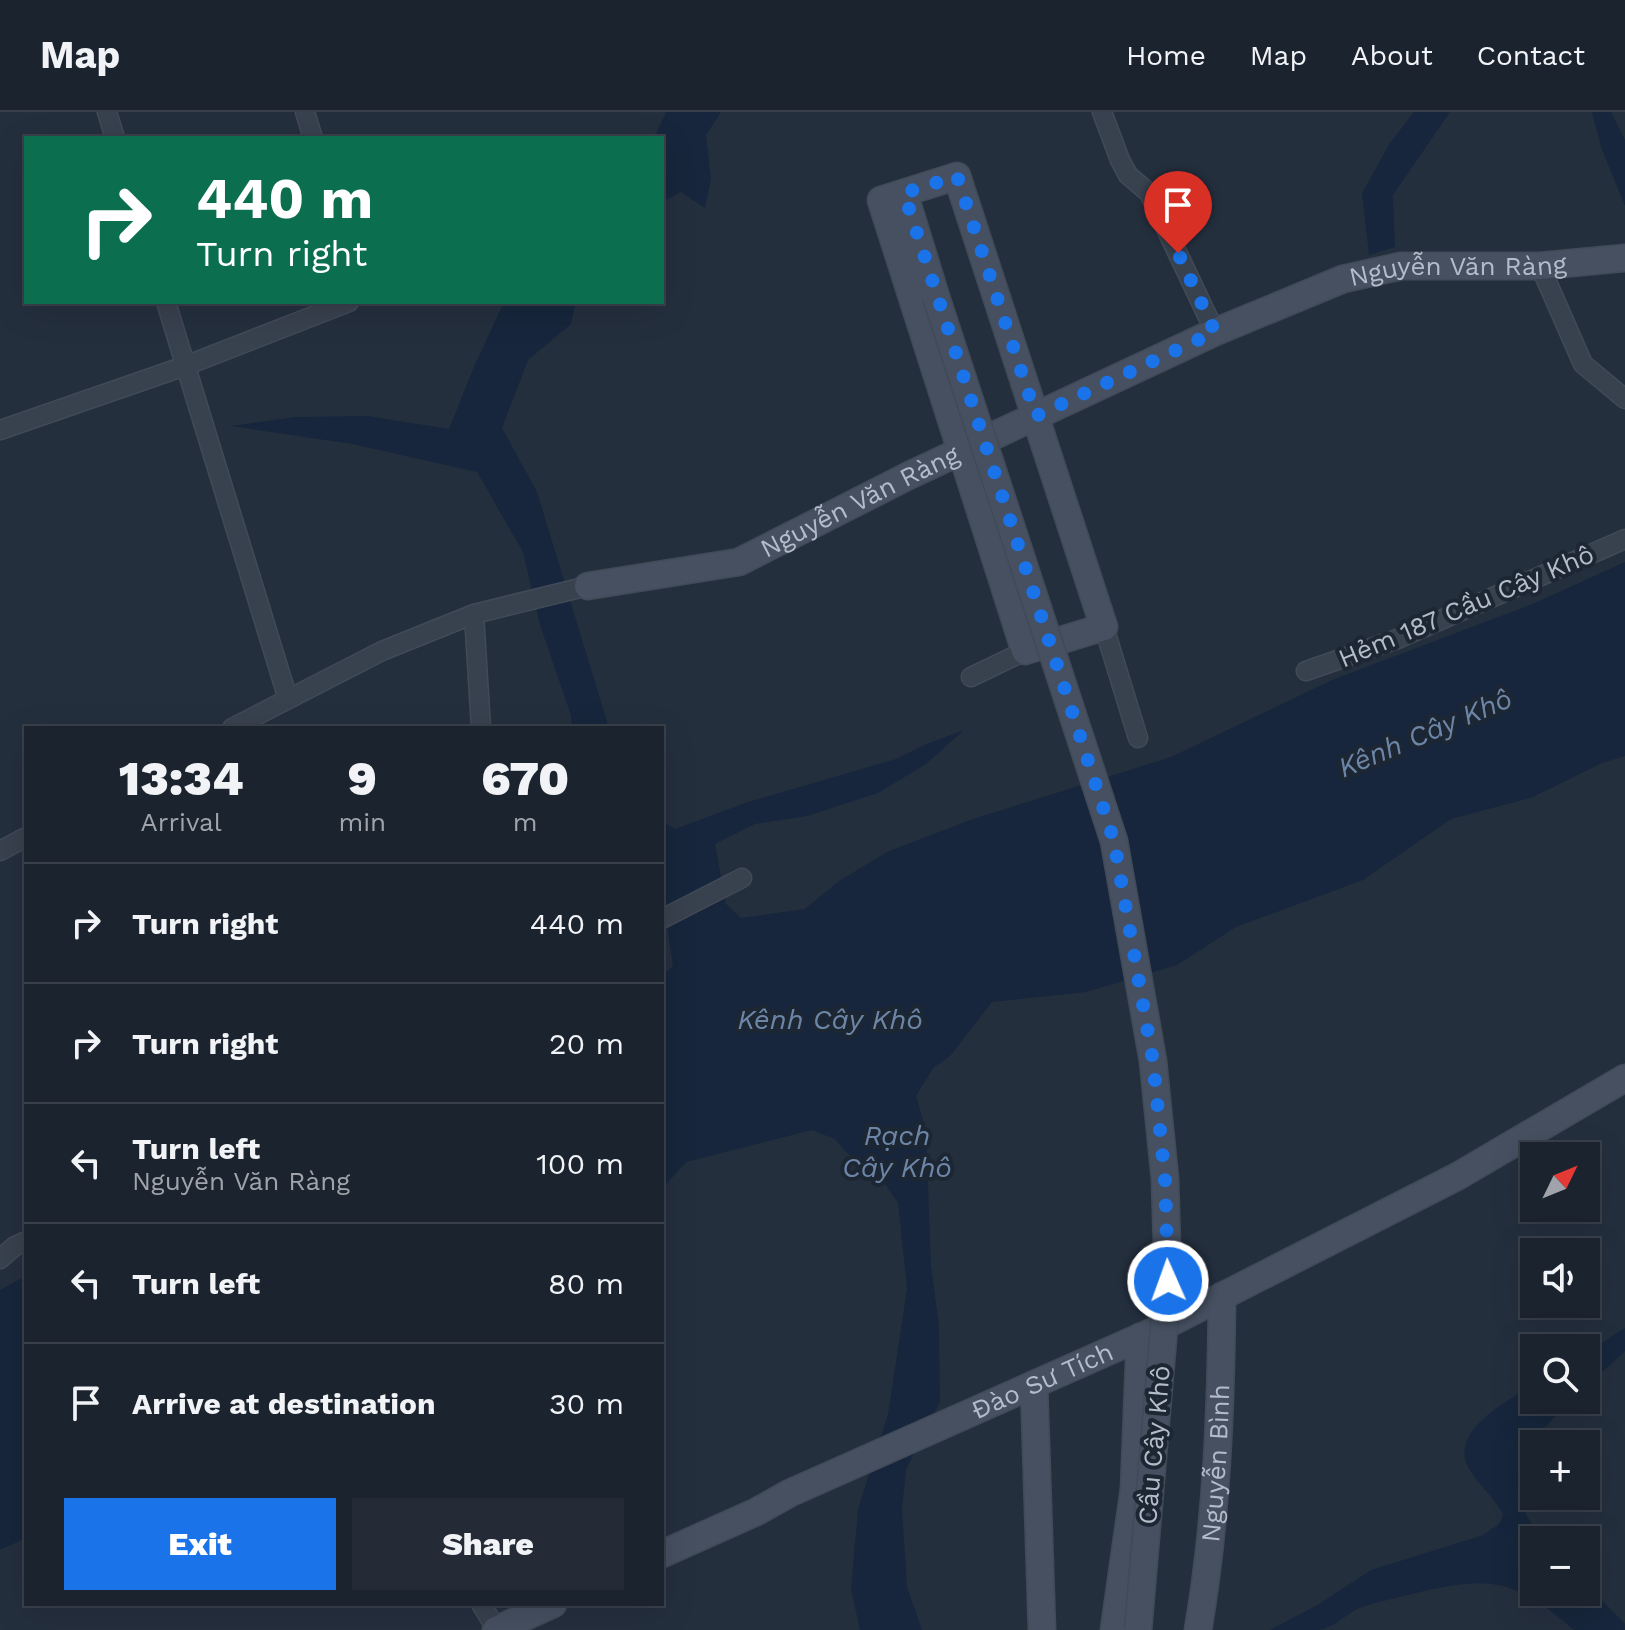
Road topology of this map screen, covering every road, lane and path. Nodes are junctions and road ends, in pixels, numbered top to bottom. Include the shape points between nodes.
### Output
1 (107, 112) edge
2 (305, 112) edge
3 (1102, 112) edge
4 (114, 136) edge
5 (312, 136) edge
6 (904, 193) junction
7 (1625, 258) edge
8 (1540, 266) junction
9 (167, 304) edge
10 (344, 304) edge
11 (1215, 332) junction
12 (185, 366) junction
13 (1625, 399) edge
14 (1036, 416) junction
15 (0, 430) edge
16 (962, 451) junction
17 (1625, 539) edge
18 (588, 586) joint
19 (474, 614) junction
20 (1104, 627) junction
21 (1025, 651) junction
22 (1306, 671) dead end
23 (971, 677) dead end
24 (288, 699) junction
25 (236, 726) edge
26 (481, 726) edge
27 (1138, 738) dead end
28 (24, 838) edge
29 (0, 851) edge
30 (742, 878) dead end
31 (664, 918) edge
32 (1625, 1078) edge
33 (24, 1242) edge
34 (0, 1259) edge
35 (1222, 1296) junction
36 (1140, 1337) junction
37 (1034, 1385) junction
38 (664, 1553) edge
39 (482, 1606) edge
40 (549, 1606) edge
41 (496, 1630) edge
42 (1042, 1630) edge
43 (1114, 1630) edge
44 (1138, 1630) edge
45 (1198, 1630) edge

1 - 4 street
2 - 5 street
3 - 11 street via 1128,175 1154,201
6 - 14 main road via 957,176
6 - 16 main road via 881,200
6 - 44 main road, Cầu Cây Khô, bridge via 1114,841 1153,1061 1168,1281
7 - 8 main road, Nguyễn Văn Ràng
8 - 11 main road, Nguyễn Văn Ràng via 1401,266 1343,279
8 - 13 street via 1583,364
9 - 12 street
10 - 12 street
11 - 14 main road, Nguyễn Văn Ràng
12 - 15 street
12 - 24 street
14 - 16 main road, Nguyễn Văn Ràng
14 - 20 main road
16 - 18 main road, Nguyễn Văn Ràng via 739,562
16 - 21 main road
17 - 22 street, Hẻm 187 Cầu Cây Khô via 1400,638
18 - 19 street, Nguyễn Văn Ràng
19 - 24 street, Nguyễn Văn Ràng via 382,651
19 - 26 street
20 - 21 main road
20 - 27 street
21 - 23 street
24 - 25 street, Nguyễn Văn Ràng
28 - 29 street
30 - 31 street
32 - 35 main road, Đào Sư Tích via 1458,1176
33 - 34 street
35 - 36 main road, Đào Sư Tích
35 - 45 main road, Nguyễn Bình via 1220,1431
36 - 37 main road, Đào Sư Tích
36 - 43 main road via 1134,1489
37 - 38 main road, Đào Sư Tích
37 - 42 main road
39 - 41 street
40 - 41 main road

